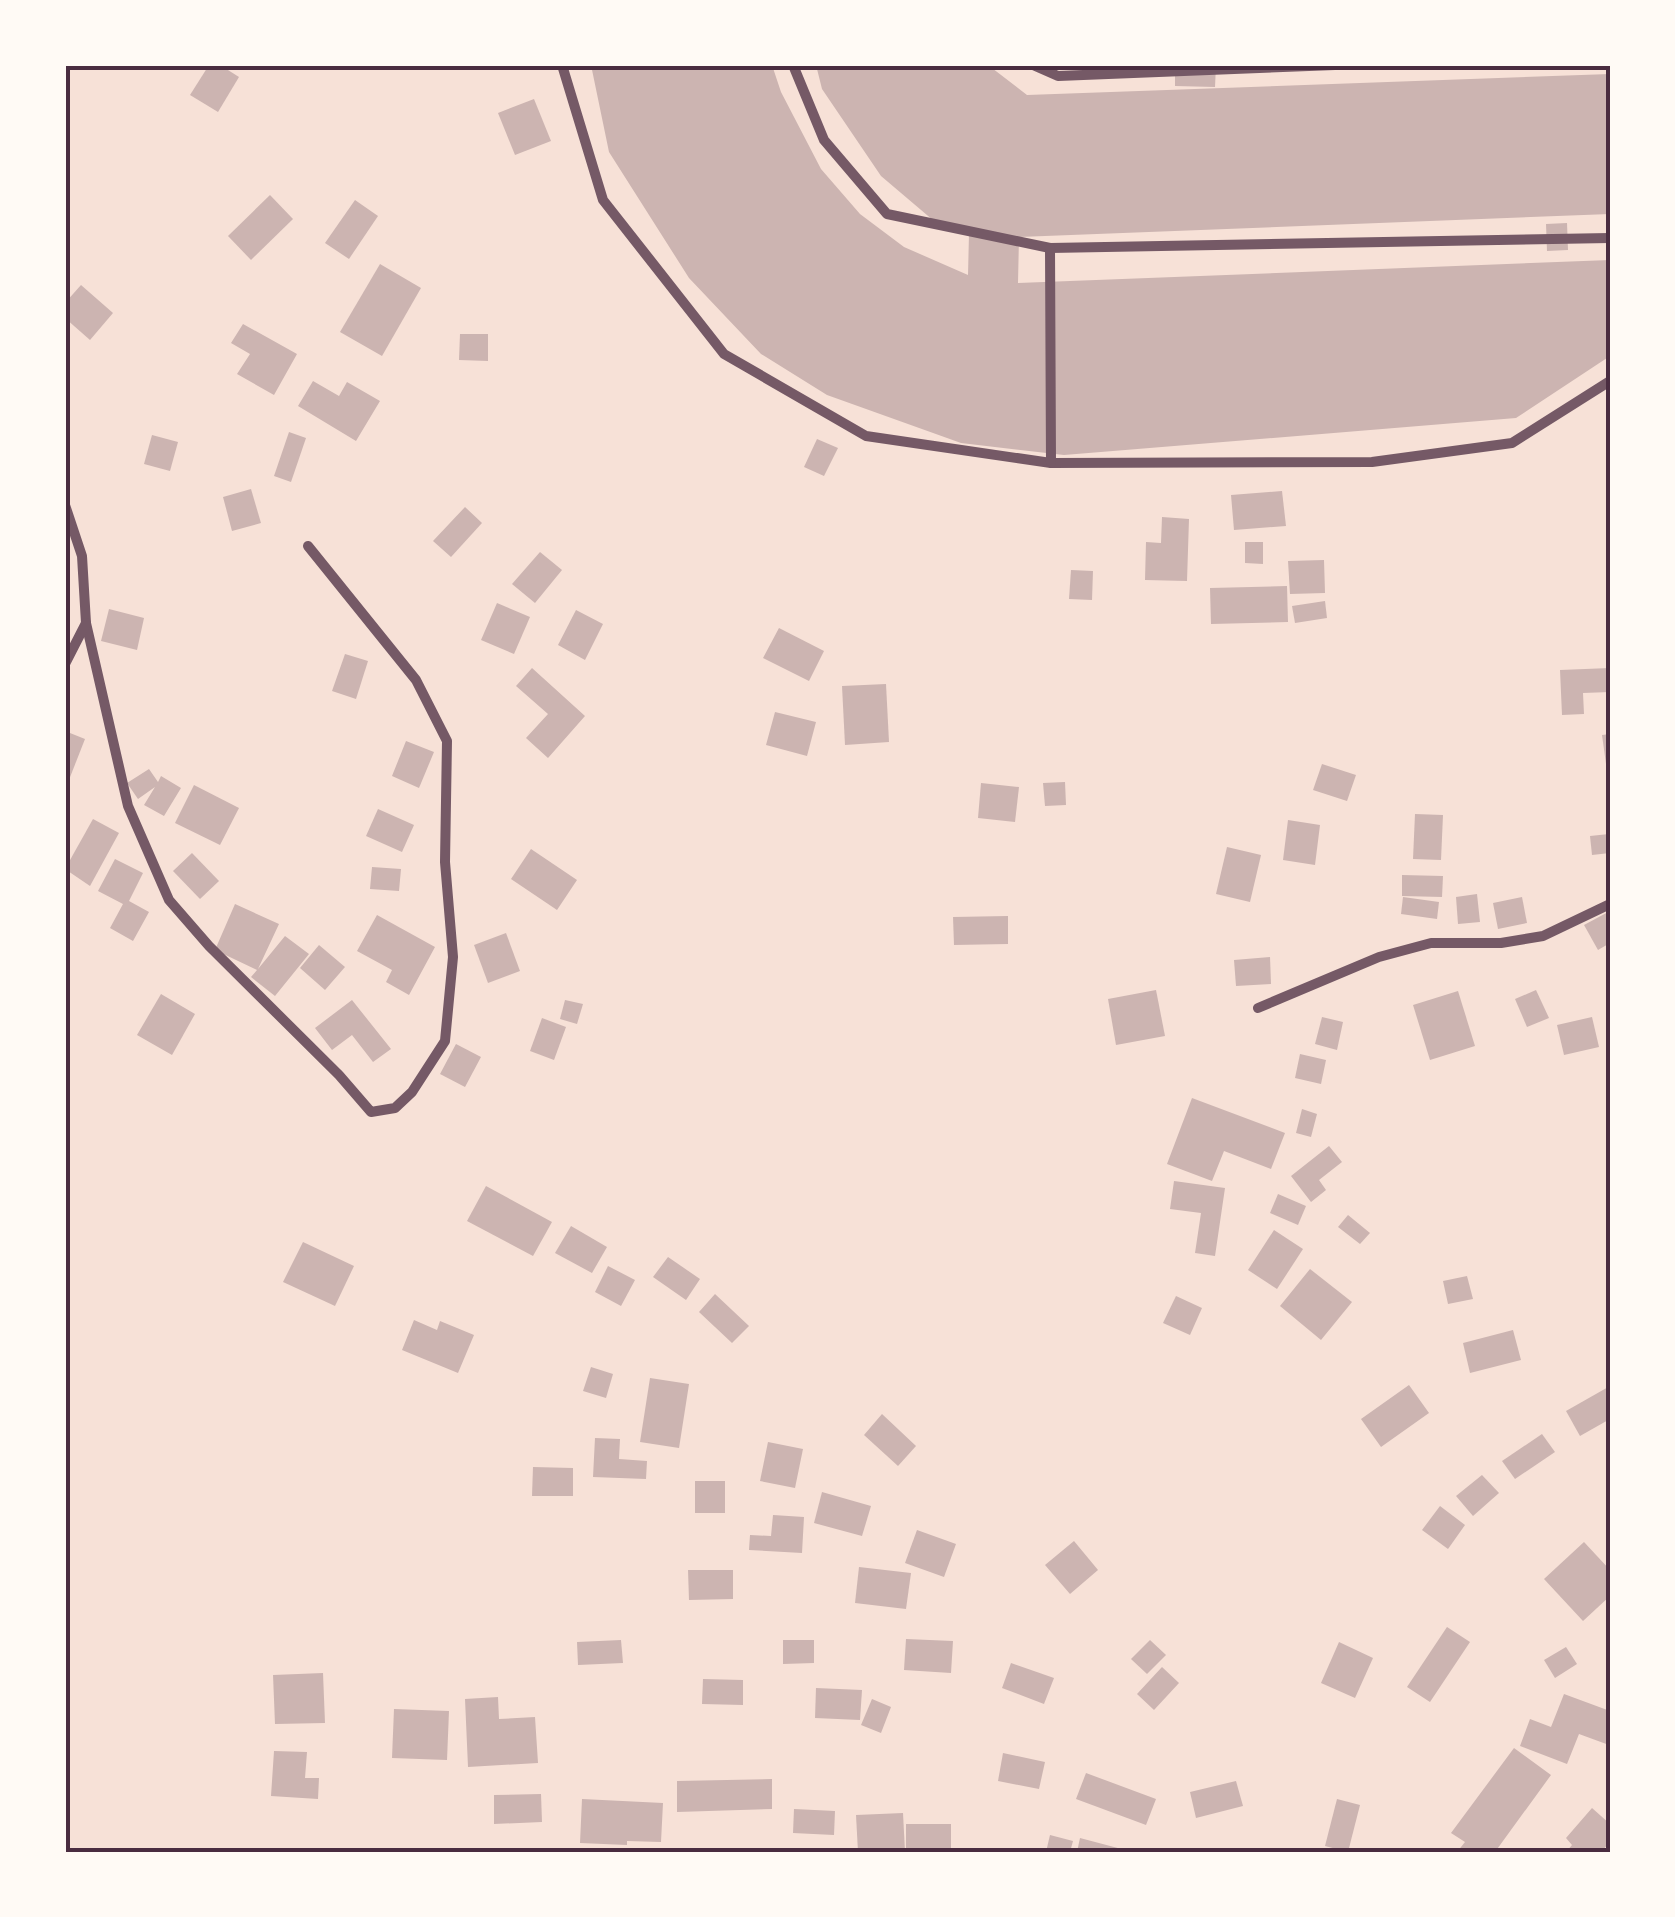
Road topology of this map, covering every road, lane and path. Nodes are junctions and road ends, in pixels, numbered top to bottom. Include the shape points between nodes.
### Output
1 (562, 65) edge
2 (793, 65) edge
3 (1032, 65) edge
4 (1335, 65) edge
5 (1610, 238) edge
6 (1050, 248) junction
7 (1610, 382) edge
8 (1052, 464) junction
9 (65, 504) edge
10 (308, 546) dead end
11 (86, 622) junction
12 (65, 664) edge
13 (1610, 904) edge
14 (1258, 1008) dead end

1 - 8 street via 603,200 724,354 866,436
2 - 6 street via 824,140 887,214
3 - 4 street via 1058,76
5 - 6 street
6 - 8 street
7 - 8 street via 1512,443 1372,462
9 - 11 street via 82,556
10 - 11 street via 416,680 447,741 445,862 453,957 445,1041 395,1108 370,1112 169,900 128,806
11 - 12 street
13 - 14 street via 1543,936 1430,943 1378,957

